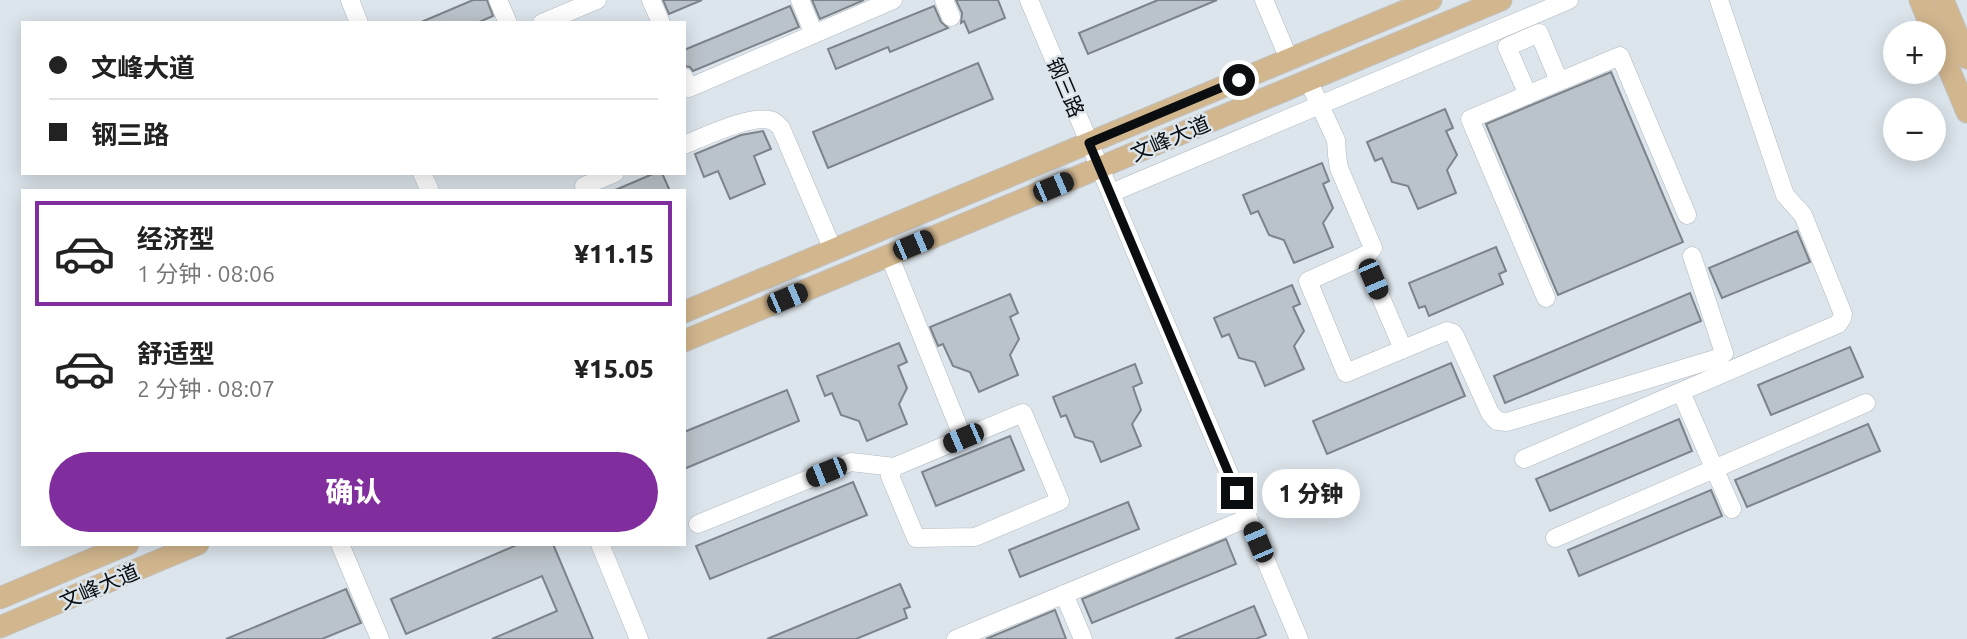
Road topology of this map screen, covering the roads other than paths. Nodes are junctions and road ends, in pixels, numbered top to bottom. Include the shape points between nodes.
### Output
1 (349, 0) edge
2 (498, 0) edge
3 (597, 0) edge
4 (651, 0) edge
5 (800, 0) edge
6 (893, 0) edge
7 (944, 0) edge
8 (1029, 0) edge
9 (1264, 0) edge
10 (1431, 0) edge
11 (1503, 0) edge
12 (1569, 0) edge
13 (1719, 0) edge
14 (1920, 0) edge
15 (1943, 0) edge
16 (951, 17) dead end
17 (358, 21) edge
18 (507, 21) edge
19 (547, 21) edge
20 (660, 21) edge
21 (1515, 22) junction
22 (814, 34) junction
23 (1523, 40) junction
24 (1967, 58) edge
25 (1289, 59) junction
26 (1308, 80) junction
27 (686, 81) edge
28 (1559, 81) junction
29 (1528, 94) junction
30 (1320, 105) junction
31 (1967, 112) edge
32 (1089, 143) junction
33 (686, 144) edge
34 (1100, 167) junction
35 (610, 175) edge
36 (584, 186) dead end
37 (1111, 193) junction
38 (1686, 215) dead end
39 (832, 250) junction
40 (889, 255) junction
41 (1363, 256) junction
42 (1692, 256) dead end
43 (1546, 298) dead end
44 (686, 311) edge
45 (686, 340) edge
46 (1403, 349) junction
47 (1681, 391) junction
48 (1866, 403) dead end
49 (963, 438) junction
50 (1524, 459) dead end
51 (894, 467) junction
52 (1714, 469) junction
53 (1732, 509) dead end
54 (1248, 518) junction
55 (698, 524) dead end
56 (1555, 538) dead end
57 (123, 546) edge
58 (193, 546) edge
59 (341, 546) edge
60 (601, 546) edge
61 (1064, 594) junction
62 (0, 598) edge
63 (0, 627) edge
64 (380, 639) edge
65 (639, 639) edge
66 (956, 639) edge
67 (1083, 639) edge
68 (1299, 639) edge

1 - 17 street
2 - 18 street
3 - 19 street
4 - 20 street
5 - 22 street
6 - 22 street
7 - 16 street
8 - 32 street, 钢三路
9 - 25 street
10 - 25 main road, 文峰大道
11 - 21 street
11 - 26 main road, 文峰大道
12 - 21 street
13 - 47 street via 1784,195 1803,215 1843,313 1838,324
14 - 31 main road
15 - 24 main road
21 - 23 street
21 - 30 street
22 - 27 street via 689,88
23 - 28 street via 1539,33
23 - 29 street via 1507,47
25 - 32 main road, 文峰大道
26 - 30 street
26 - 34 main road, 文峰大道
28 - 29 street
28 - 38 street via 1619,56
29 - 43 street via 1470,119
30 - 37 street
30 - 41 street via 1336,140 1339,168 1373,248
32 - 34 street, 钢三路
32 - 39 main road, 文峰大道
33 - 39 street via 733,125 774,121 781,128
34 - 37 street, 钢三路
34 - 40 main road, 文峰大道
35 - 36 street
37 - 54 street, 钢三路
39 - 44 main road, 文峰大道
40 - 45 main road, 文峰大道
40 - 49 street
41 - 46 street
41 - 46 street via 1308,281 1346,373
42 - 46 street via 1724,353 1718,358 1507,422 1497,421 1490,413 1453,334 1447,331
47 - 50 street
47 - 52 street
48 - 52 street
49 - 51 street
49 - 51 street via 1023,413 1060,501 975,537 916,538 891,476
51 - 55 street via 851,462
52 - 53 street
52 - 56 street
54 - 61 street
54 - 68 street, 钢三路
57 - 62 main road, 文峰大道
58 - 63 main road, 文峰大道
59 - 64 street
60 - 65 street
61 - 66 street
61 - 67 street

